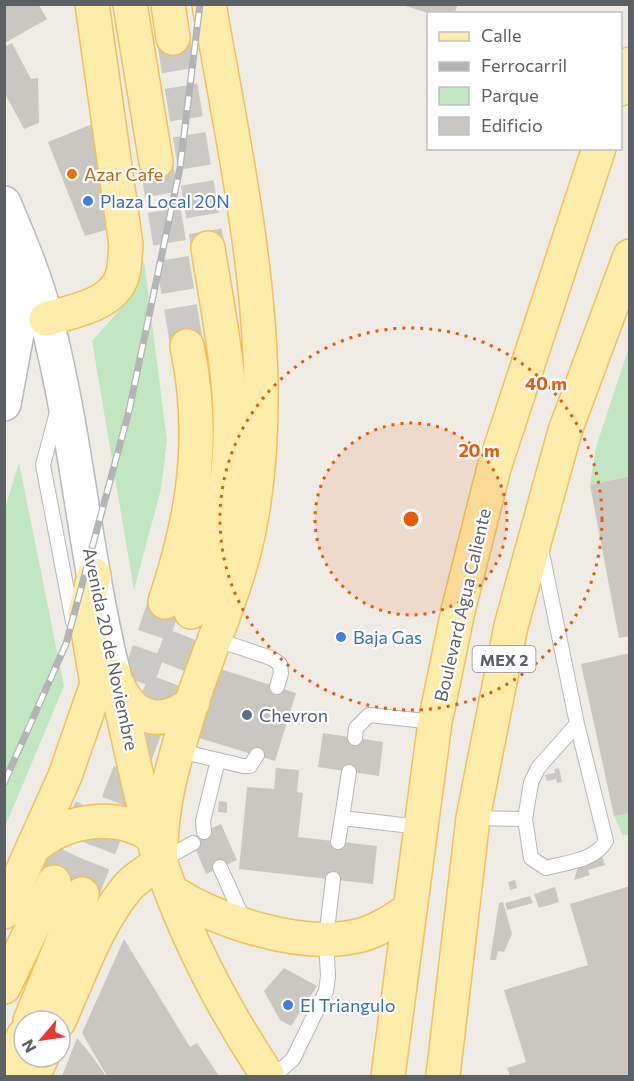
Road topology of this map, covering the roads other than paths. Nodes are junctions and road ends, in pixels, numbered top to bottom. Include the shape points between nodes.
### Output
1 (92, 4) edge
2 (130, 4) edge
3 (168, 4) edge
4 (209, 4) edge
5 (173, 38) tunnel mouth
6 (630, 64) edge
7 (622, 86) edge
8 (598, 150) edge
9 (156, 162) tunnel mouth
10 (5, 205) edge
11 (208, 249) tunnel mouth
12 (630, 256) edge
13 (23, 321) edge
14 (187, 346) tunnel mouth
15 (63, 392) junction
16 (4, 404) edge
17 (536, 530) junction
18 (94, 576) junction
19 (215, 639) junction
20 (114, 675) junction
21 (277, 687) dead end
22 (193, 702) junction
23 (90, 704) junction
24 (435, 722) junction
25 (577, 724) junction
26 (355, 738) dead end
27 (180, 751) junction
28 (257, 755) dead end
29 (218, 760) junction
30 (349, 772) dead end
31 (342, 818) junction
32 (473, 818) junction
33 (525, 819) junction
34 (420, 827) junction
35 (204, 832) dead end
36 (338, 842) dead end
37 (193, 843) dead end
38 (34, 846) junction
39 (156, 849) junction
40 (220, 867) dead end
41 (333, 879) dead end
42 (172, 892) junction
43 (410, 909) junction
44 (4, 912) edge
45 (247, 928) junction
46 (326, 939) junction
47 (4, 987) edge
48 (33, 1009) edge
49 (64, 1009) edge
50 (12, 1060) edge
51 (4, 1076) edge
52 (268, 1077) edge
53 (274, 1077) edge
54 (388, 1077) edge
55 (443, 1077) edge

1 - 13 main road via 126,245 123,274 117,288 106,298
2 - 9 main road
3 - 5 main road
4 - 19 main road via 249,252 258,328 261,421 259,474 248,536
6 - 7 main road
8 - 24 main road, Boulevard Agua Caliente / MEX 2 via 494,468
10 - 13 main road, Avenida 20 de Noviembre via 33,273
11 - 14 main road via 229,401 227,482 216,540 178,607 181,554 193,500 197,443 194,380
12 - 17 main road, MEX 2 via 565,431
13 - 15 main road, Avenida 20 de Noviembre
13 - 16 main road
15 - 18 main road, Avenida 20 de Noviembre
15 - 23 lane via 44,465
17 - 25 lane
17 - 32 main road, MEX 2 via 511,626
18 - 20 main road, Avenida 20 de Noviembre
18 - 23 main road via 85,613 97,677
19 - 21 lane via 280,664
19 - 22 main road
20 - 22 main road via 124,699 145,716 161,718 175,714
20 - 39 main road, Avenida 20 de Noviembre
22 - 27 main road
23 - 38 main road via 65,776
24 - 26 lane via 369,715 356,728
24 - 34 main road, Boulevard Agua Caliente / MEX 2
25 - 33 lane via 538,768 531,783
25 - 33 lane via 606,841 600,852 546,868 531,858
27 - 29 lane
27 - 39 main road
28 - 29 lane via 250,766
29 - 35 lane via 203,820
30 - 31 lane
31 - 34 lane
31 - 36 lane
32 - 33 lane
32 - 55 main road, MEX 2
34 - 43 main road, Boulevard Agua Caliente / MEX 2
37 - 39 lane
38 - 39 main road via 61,829 95,822 127,823
38 - 44 main road
39 - 42 main road, Avenida 20 de Noviembre
39 - 49 main road via 97,937
40 - 45 lane
41 - 46 lane
42 - 45 main road
42 - 52 main road, Avenida 20 de Noviembre via 204,967
43 - 46 main road via 371,932
43 - 54 main road, Boulevard Agua Caliente / MEX 2
45 - 46 main road
46 - 53 lane via 326,991 293,1059
47 - 48 main road via 68,888
50 - 51 main road

